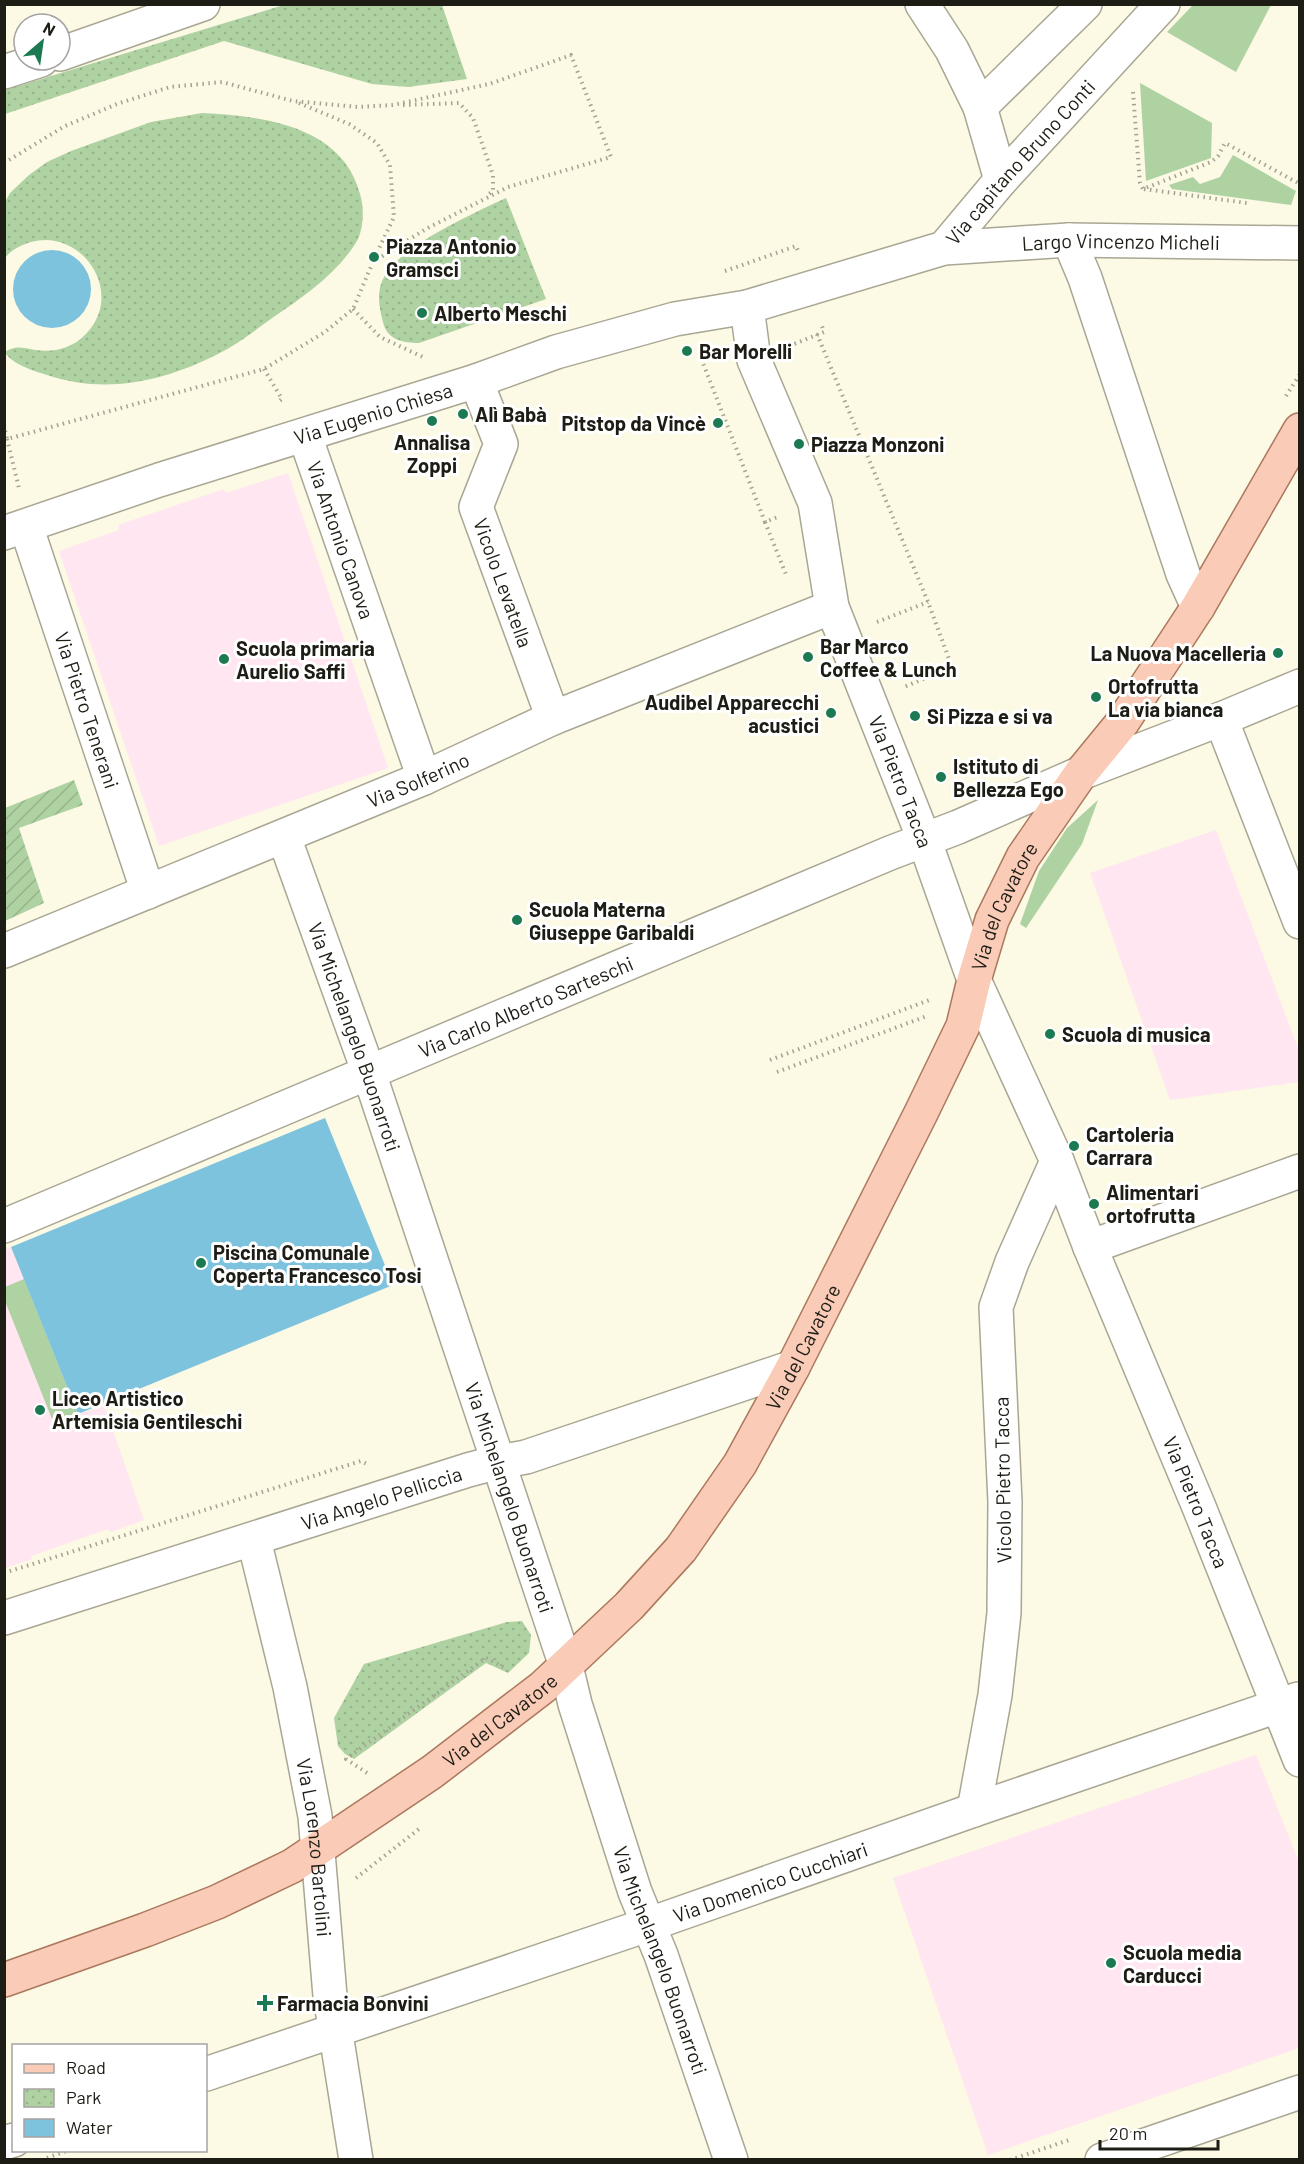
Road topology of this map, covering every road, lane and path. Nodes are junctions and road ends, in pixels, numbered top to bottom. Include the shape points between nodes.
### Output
1 (922, 4) edge
2 (1085, 4) edge
3 (1163, 4) edge
4 (197, 6) edge
5 (72, 50) edge
6 (1132, 82) dead end
7 (293, 101) junction
8 (393, 105) junction
9 (980, 107) junction
10 (4, 163) edge
11 (1001, 180) junction
12 (1299, 184) edge
13 (1143, 189) junction
14 (481, 200) junction
15 (1251, 203) dead end
16 (1069, 240) junction
17 (1299, 243) edge
18 (796, 246) dead end
19 (944, 248) junction
20 (373, 262) junction
21 (719, 273) dead end
22 (747, 307) junction
23 (353, 309) junction
24 (817, 334) dead end
25 (423, 357) dead end
26 (264, 369) junction
27 (476, 381) junction
28 (275, 404) dead end
29 (4, 425) edge
30 (1299, 430) edge
31 (305, 436) junction
32 (8, 439) junction
33 (19, 490) dead end
34 (15, 530) edge
35 (832, 607) junction
36 (1198, 607) junction
37 (1299, 686) edge
38 (900, 689) dead end
39 (553, 718) junction
40 (1221, 719) junction
41 (1081, 773) junction
42 (424, 778) junction
43 (284, 837) junction
44 (924, 839) junction
45 (148, 892) junction
46 (1299, 922) edge
47 (4, 951) edge
48 (974, 980) junction
49 (924, 1002) dead end
50 (934, 1013) dead end
51 (770, 1060) dead end
52 (777, 1072) dead end
53 (369, 1074) junction
54 (1057, 1161) junction
55 (1299, 1171) edge
56 (4, 1226) edge
57 (1090, 1246) junction
58 (793, 1367) junction
59 (498, 1462) junction
60 (370, 1465) dead end
61 (254, 1540) junction
62 (4, 1573) edge
63 (4, 1618) edge
64 (566, 1666) junction
65 (1289, 1702) edge
66 (1299, 1760) edge
67 (974, 1810) junction
68 (425, 1824) dead end
69 (317, 1850) junction
70 (351, 1883) dead end
71 (650, 1924) junction
72 (4, 1980) edge
73 (336, 2031) junction
74 (207, 2074) edge
75 (1299, 2092) edge
76 (66, 2152) edge
77 (41, 2160) edge
78 (356, 2160) edge
79 (731, 2160) edge
80 (1102, 2160) edge

1 - 9 street via 952,50
2 - 9 street
3 - 11 street, Via capitano Bruno Conti
4 - 5 street
6 - 13 path
7 - 8 path via 358,107
7 - 10 path via 222,82 170,87 65,126
7 - 20 path via 349,124 377,143 390,165 394,217
8 - 14 path via 459,103 466,110 473,118 493,175 493,190
8 - 14 path via 489,84 571,55 611,157 507,187
9 - 11 street
11 - 19 street, Via capitano Bruno Conti
12 - 13 path via 1225,143 1211,162
13 - 15 path
14 - 20 path
16 - 17 street, Largo Vincenzo Micheli
16 - 19 street, Largo Vincenzo Micheli
16 - 36 street via 1086,278 1183,574
18 - 21 path
19 - 22 street, Via capitano Bruno Conti
20 - 23 path
22 - 27 street, Via Eugenio Chiesa via 652,325 556,352
22 - 35 street, Via Pietro Tacca via 754,360 815,503
23 - 25 path via 380,337
23 - 26 path via 325,332
24 - 38 path via 952,667
26 - 28 path via 282,399
26 - 32 path
27 - 31 street, Via Eugenio Chiesa
27 - 39 street, Vicolo Levatella via 501,444 476,507
29 - 32 path
30 - 36 main road, Via del Cavatore
31 - 34 street, Via Eugenio Chiesa via 159,480
31 - 42 street, Via Antonio Canova
32 - 33 path
34 - 45 street, Via Pietro Tenerani
35 - 39 street, Via Solferino
35 - 44 street, Via Pietro Tacca
36 - 41 main road, Via del Cavatore via 1122,723
37 - 40 street, Via Carlo Alberto Sarteschi
39 - 42 street, Via Solferino
40 - 41 street, Via Carlo Alberto Sarteschi
40 - 46 street
41 - 44 street, Via Carlo Alberto Sarteschi
41 - 48 main road, Via del Cavatore via 1023,857 992,920
42 - 43 street, Via Solferino
43 - 45 street, Via Solferino
43 - 53 street, Via Michelangelo Buonarroti
44 - 48 street, Via Pietro Tacca
44 - 53 street, Via Carlo Alberto Sarteschi
45 - 47 street, Via Solferino
48 - 54 street, Via Pietro Tacca
48 - 58 main road, Via del Cavatore via 963,1026
49 - 51 path
50 - 52 path
53 - 56 street, Via Carlo Alberto Sarteschi
53 - 59 street, Via Michelangelo Buonarroti
54 - 57 street, Via Pietro Tacca
54 - 67 street, Vicolo Pietro Tacca via 996,1307 1005,1502 1004,1613 995,1695
55 - 57 street
57 - 65 street, Via Pietro Tacca
58 - 59 street, Via Angelo Pelliccia via 526,1457
58 - 64 main road, Via del Cavatore via 740,1464 681,1549
59 - 61 street, Via Angelo Pelliccia
59 - 64 street, Via Michelangelo Buonarroti
60 - 62 path via 361,1461
61 - 63 street, Via Angelo Pelliccia
61 - 69 street, Via Lorenzo Bartolini via 290,1687 315,1816
64 - 69 main road, Via del Cavatore via 432,1772
64 - 71 street, Via Michelangelo Buonarroti via 635,1892
65 - 66 street, Via Pietro Tacca
65 - 67 street, Via Domenico Cucchiari
67 - 71 street, Via Domenico Cucchiari
68 - 70 path
69 - 72 main road, Via del Cavatore via 217,1902
69 - 73 street, Via Lorenzo Bartolini
71 - 73 street, Via Domenico Cucchiari
71 - 79 street, Via Michelangelo Buonarroti
73 - 74 street, Via Domenico Cucchiari
73 - 78 street, Via Lorenzo Bartolini
75 - 80 street
76 - 77 path

